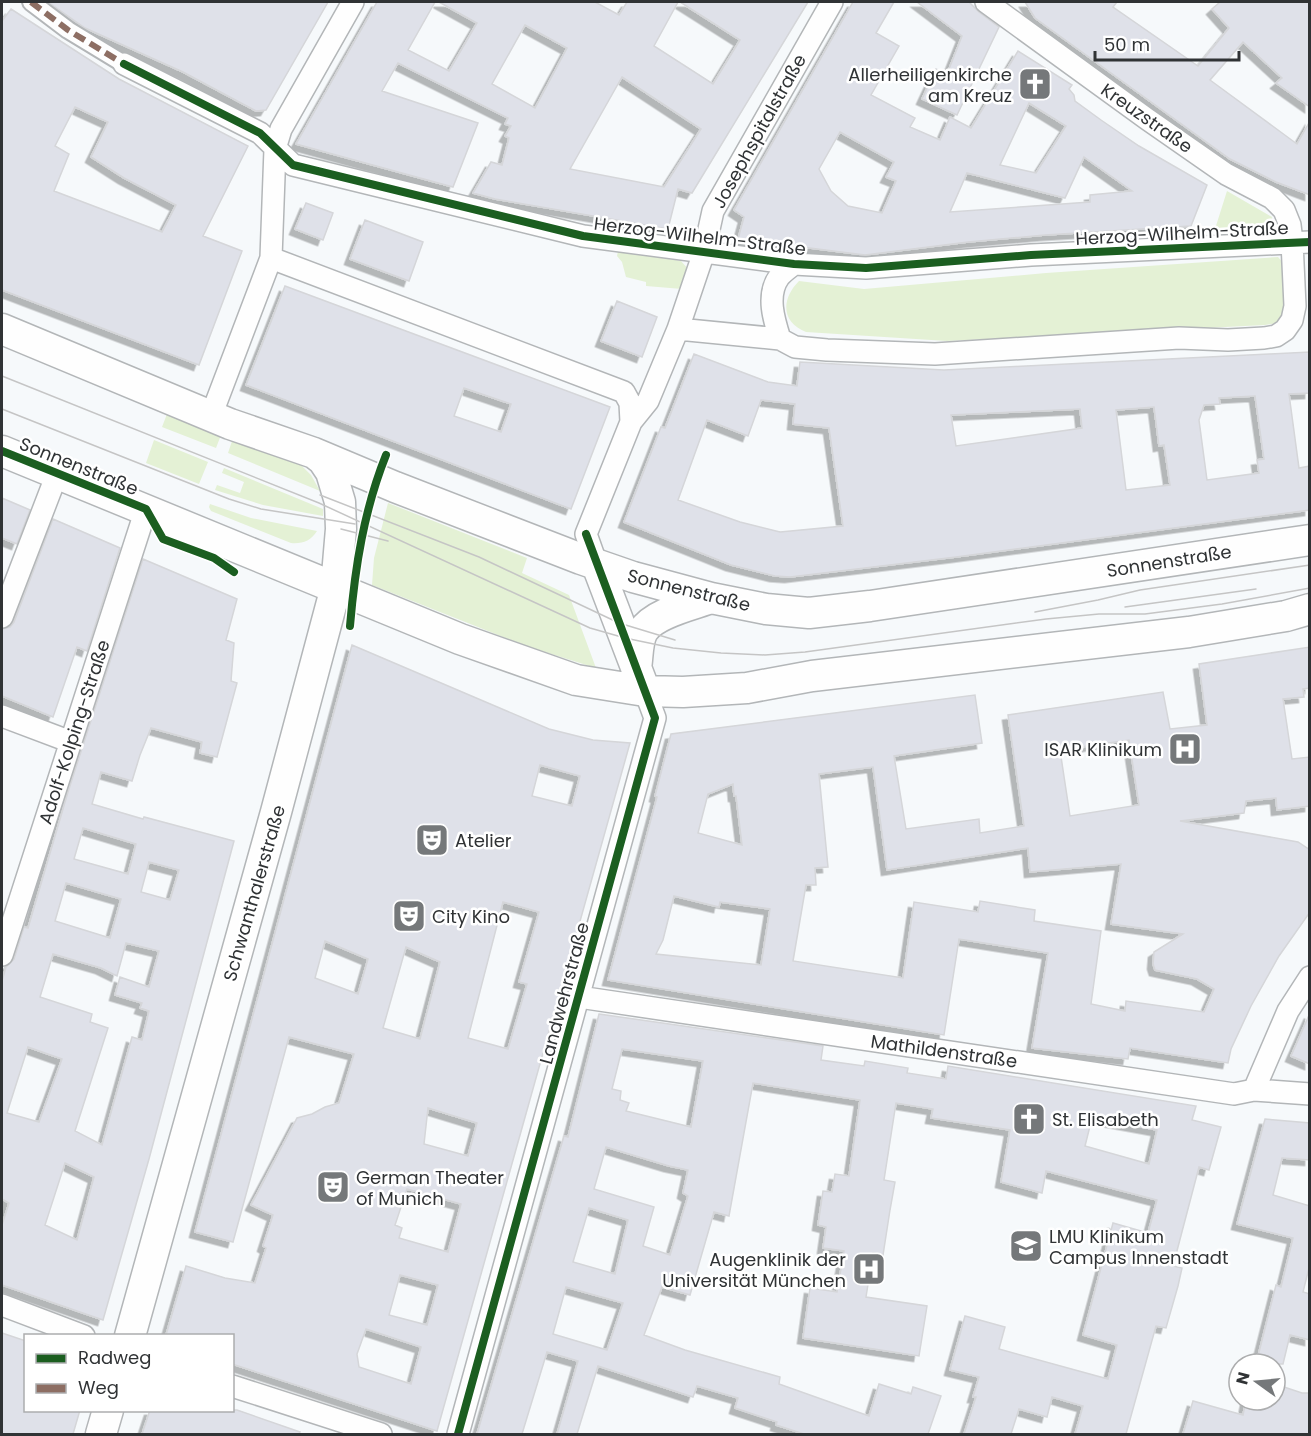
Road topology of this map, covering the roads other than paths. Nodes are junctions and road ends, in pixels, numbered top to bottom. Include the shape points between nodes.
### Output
1 (31, 2) edge
2 (353, 2) edge
3 (832, 2) edge
4 (986, 2) edge
5 (124, 64) joint
6 (275, 149) junction
7 (1301, 242) edge
8 (704, 252) junction
9 (271, 258) junction
10 (794, 264) junction
11 (2, 329) edge
12 (678, 329) junction
13 (780, 339) junction
14 (211, 416) junction
15 (631, 422) junction
16 (2, 451) edge
17 (314, 453) junction
18 (57, 474) junction
19 (146, 509) junction
20 (1310, 540) edge
21 (597, 565) junction
22 (336, 587) junction
23 (711, 598) junction
24 (1310, 609) edge
25 (2, 617) edge
26 (641, 680) junction
27 (2, 716) edge
28 (70, 742) junction
29 (2, 955) edge
30 (1310, 977) edge
31 (579, 997) junction
32 (1254, 1090) junction
33 (1310, 1094) edge
34 (2, 1305) edge
35 (81, 1334) edge
36 (130, 1334) edge
37 (234, 1387) edge
38 (107, 1412) edge
39 (101, 1434) edge
40 (381, 1434) edge
41 (458, 1434) edge

1 - 5 street, Herzog-Wilhelm-Straße
2 - 6 street via 281,129
3 - 8 street, Josephspitalstraße via 712,211
4 - 7 street, Kreuzstraße via 1226,174 1272,198 1284,210
5 - 6 street, Herzog-Wilhelm-Straße via 260,133
6 - 8 street, Herzog-Wilhelm-Straße via 293,165 583,236
6 - 9 street
7 - 10 street, Herzog-Wilhelm-Straße via 1031,255 866,268
7 - 13 street, Herzog-Wilhelm-Straße via 1294,315 1285,330 1270,337 1179,338 935,354 816,349
8 - 10 street, Herzog-Wilhelm-Straße
8 - 12 street, Josephspitalstraße
9 - 14 street
9 - 15 street via 624,392 630,403
10 - 13 street, Herzog-Wilhelm-Straße via 779,278 772,299
11 - 14 main road, Sonnenstraße
12 - 13 street, Herzog-Wilhelm-Straße
12 - 15 street, Josephspitalstraße via 648,401
14 - 17 main road, Sonnenstraße
15 - 21 street, Josephspitalstraße via 586,534
16 - 18 main road, Sonnenstraße
17 - 21 main road, Sonnenstraße
17 - 22 main road, Schwanthalerstraße via 331,472 340,502
18 - 19 main road, Sonnenstraße
18 - 25 street
19 - 22 main road, Sonnenstraße
19 - 28 street, Adolf-Kolping-Straße
20 - 23 main road, Sonnenstraße via 809,613
21 - 23 main road, Sonnenstraße
21 - 26 main road, Landwehrstraße
22 - 26 main road, Sonnenstraße via 561,676 591,683
22 - 36 main road, Schwanthalerstraße
23 - 26 main road via 663,615 647,626 640,638
24 - 26 main road, Sonnenstraße via 1189,632 823,675 747,688 683,692
26 - 31 street, Landwehrstraße via 655,718
27 - 28 street
28 - 29 street, Adolf-Kolping-Straße
30 - 32 street via 1288,1011
31 - 32 street, Mathildenstraße via 1234,1094
31 - 41 street, Landwehrstraße
32 - 33 street, Mathildenstraße
34 - 35 street
37 - 40 street
38 - 39 main road

